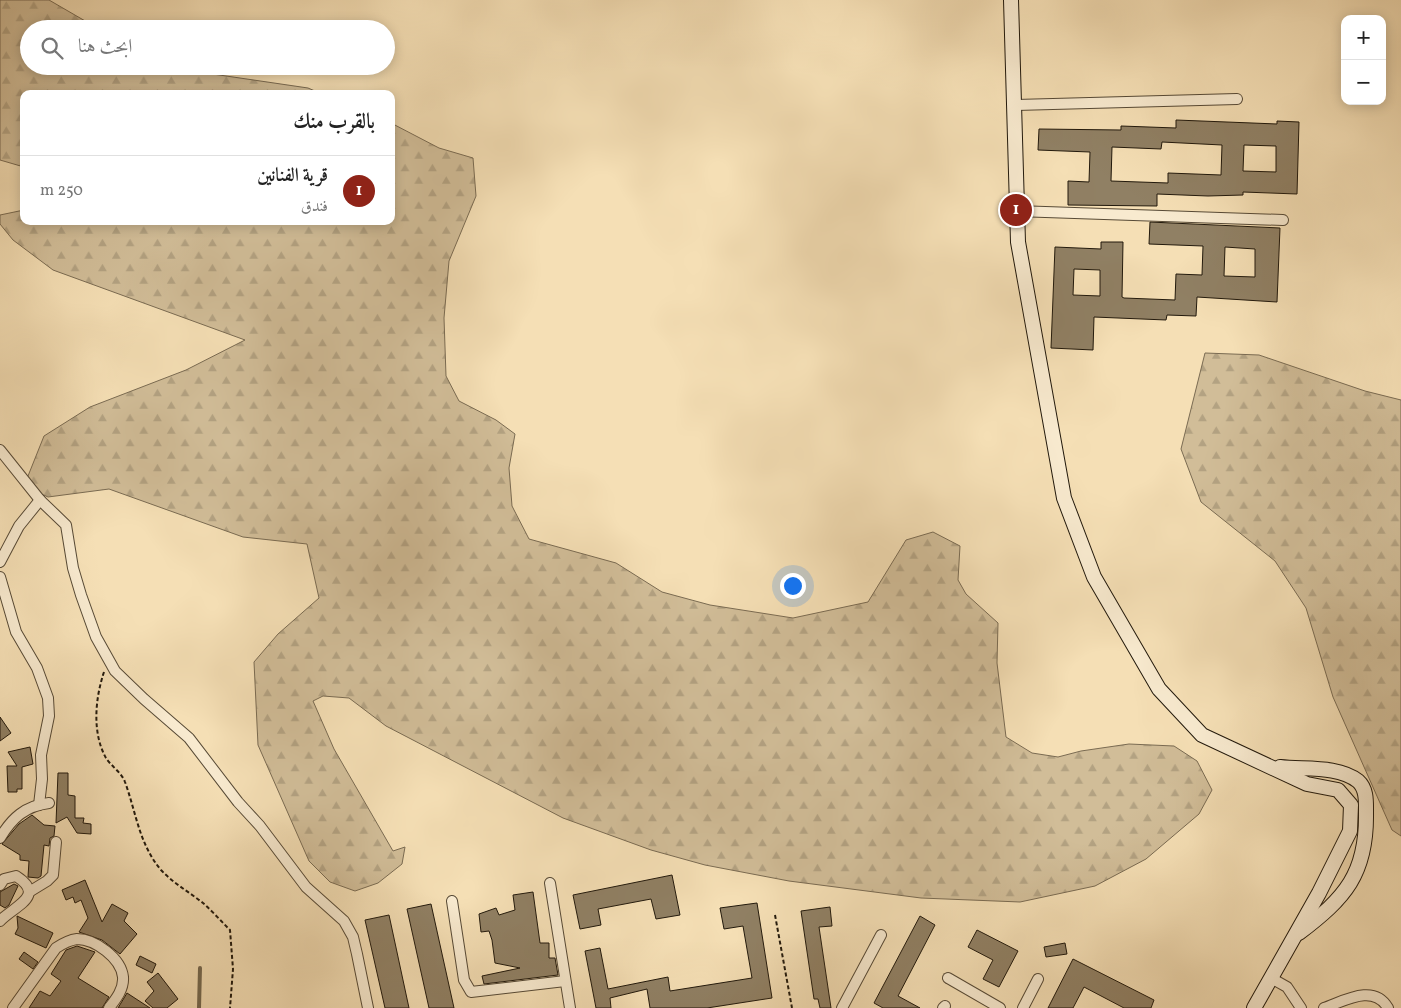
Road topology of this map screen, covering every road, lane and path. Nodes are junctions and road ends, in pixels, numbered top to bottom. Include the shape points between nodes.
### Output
1 (1011, 0) edge
2 (1237, 99) dead end
3 (1013, 105) junction
4 (1016, 211) junction
5 (1283, 220) dead end
6 (0, 450) edge
7 (40, 500) junction
8 (2, 551) edge
9 (0, 562) edge
10 (0, 577) edge
11 (108, 661) junction
12 (1256, 760) junction
13 (0, 838) edge
14 (56, 842) dead end
15 (550, 883) dead end
16 (0, 885) edge
17 (29, 892) junction
18 (452, 901) dead end
19 (775, 915) dead end
20 (0, 921) edge
21 (881, 935) dead end
22 (1292, 938) junction
23 (948, 978) dead end
24 (1271, 978) junction
25 (1038, 979) dead end
26 (565, 981) junction
27 (13, 1008) edge
28 (109, 1008) edge
29 (230, 1008) edge
30 (368, 1008) edge
31 (570, 1008) edge
32 (792, 1008) edge
33 (842, 1008) edge
34 (1000, 1008) edge
35 (1022, 1008) edge
36 (1254, 1008) edge
37 (1301, 1008) edge
38 (1324, 1008) edge
39 (1388, 1008) edge

1 - 3 main road
2 - 3 street
3 - 4 main road
4 - 5 street
4 - 12 main road via 1018,242 1064,498 1094,578 1159,689 1179,713 1202,735
6 - 7 street
7 - 8 street
7 - 11 street via 66,525 81,596
8 - 9 street
10 - 13 street via 16,632 37,668 48,698 49,716 40,755 44,804 19,813
11 - 29 path via 99,686 99,744 107,760 124,779 146,848 158,866 230,930 233,969
11 - 30 street via 144,700 189,738 306,887 344,921 358,954
12 - 22 main road via 1307,784 1338,790 1351,805 1350,831
12 - 22 main road via 1281,767 1342,772 1359,782 1366,796 1365,847 1359,870 1330,909
14 - 17 street via 54,875
15 - 26 street
16 - 17 street via 4,879 16,876 27,885
17 - 20 street via 24,904 11,910
18 - 26 street via 464,980 471,992
19 - 32 path
21 - 33 street
22 - 24 main road
23 - 34 street
24 - 36 main road
24 - 37 street via 1288,987
25 - 35 street
26 - 31 street
27 - 28 street via 56,948 77,939 99,947 118,964 123,977 121,990
38 - 39 street via 1368,994 1379,998

